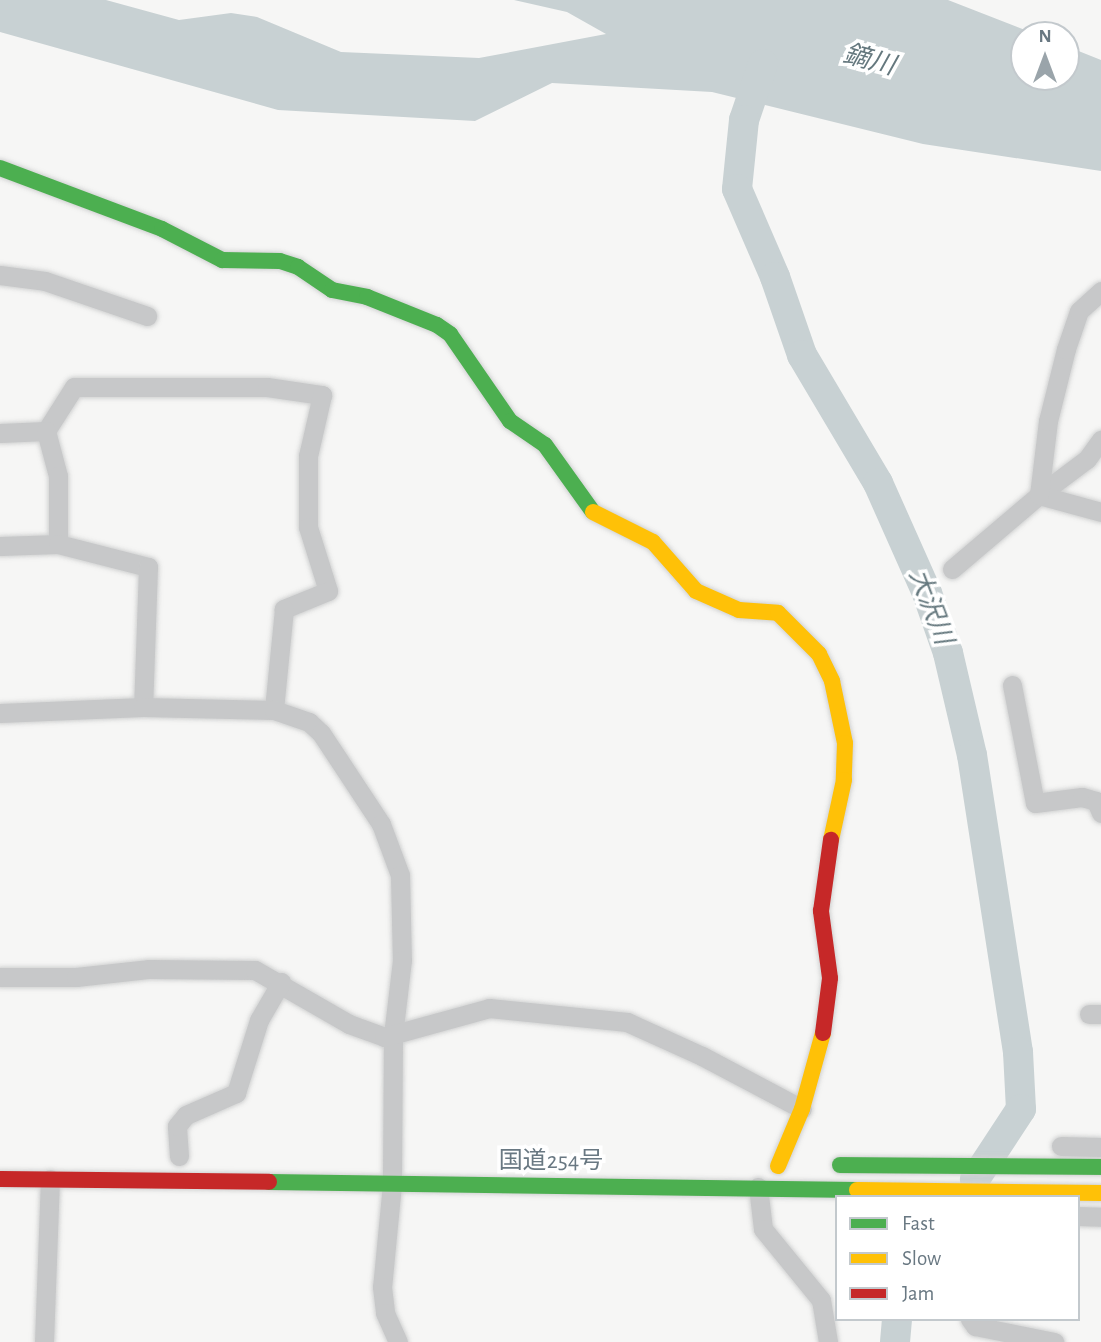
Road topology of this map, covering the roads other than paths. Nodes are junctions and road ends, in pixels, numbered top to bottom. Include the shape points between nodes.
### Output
1 (0, 168) edge
2 (0, 275) edge
3 (1101, 291) edge
4 (147, 316) dead end
5 (46, 431) junction
6 (0, 433) edge
7 (1101, 440) edge
8 (1039, 495) junction
9 (1101, 512) edge
10 (58, 544) junction
11 (0, 546) edge
12 (952, 569) dead end
13 (1012, 685) dead end
14 (143, 707) junction
15 (274, 710) junction
16 (0, 713) edge
17 (1101, 813) edge
18 (0, 977) edge
19 (281, 982) junction
20 (393, 1035) junction
21 (802, 1110) junction
22 (1061, 1146) dead end
23 (1101, 1147) edge
24 (179, 1156) dead end
25 (818, 1165) dead end
26 (778, 1166) dead end
27 (1101, 1167) edge
28 (0, 1179) edge
29 (50, 1179) junction
30 (392, 1184) junction
31 (758, 1186) junction
32 (1101, 1193) edge
33 (1080, 1216) edge
34 (1101, 1217) edge
35 (971, 1321) edge
36 (44, 1342) edge
37 (398, 1342) edge
38 (828, 1342) edge
39 (1052, 1342) edge

1 - 21 main road via 162,229 222,260 280,261 298,267 332,290 368,298 438,325 450,334 510,421 545,444 593,513 653,542 696,591 740,610 778,613 819,654 832,681 845,763 821,911 830,978 826,1022
2 - 4 street via 45,281
3 - 8 street via 1079,311 1066,349 1048,421
5 - 6 street
5 - 10 street via 58,476
5 - 15 street via 74,387 267,387 322,396 309,456 309,527 328,591 284,609
7 - 8 street via 1087,459
8 - 9 street
8 - 12 street
10 - 11 street
10 - 14 street via 148,566
13 - 17 street via 1035,803 1082,797 1096,801
14 - 15 street
14 - 16 street
15 - 20 street via 309,722 321,733 382,824 395,853 400,875 402,960
18 - 19 street via 230,968 255,970
19 - 20 street via 349,1024
19 - 24 street via 259,1020 236,1093 186,1115 177,1126
20 - 21 street via 489,1007 627,1022 692,1050
20 - 30 street
21 - 26 main road
22 - 23 street
25 - 27 main road
28 - 29 main road, 国道254号
29 - 30 main road, 国道254号
29 - 36 street
30 - 31 main road, 国道254号
30 - 37 street via 382,1287 385,1313
31 - 32 main road, 国道254号
31 - 38 street via 763,1229 821,1300
33 - 34 street
35 - 39 street via 975,1326

